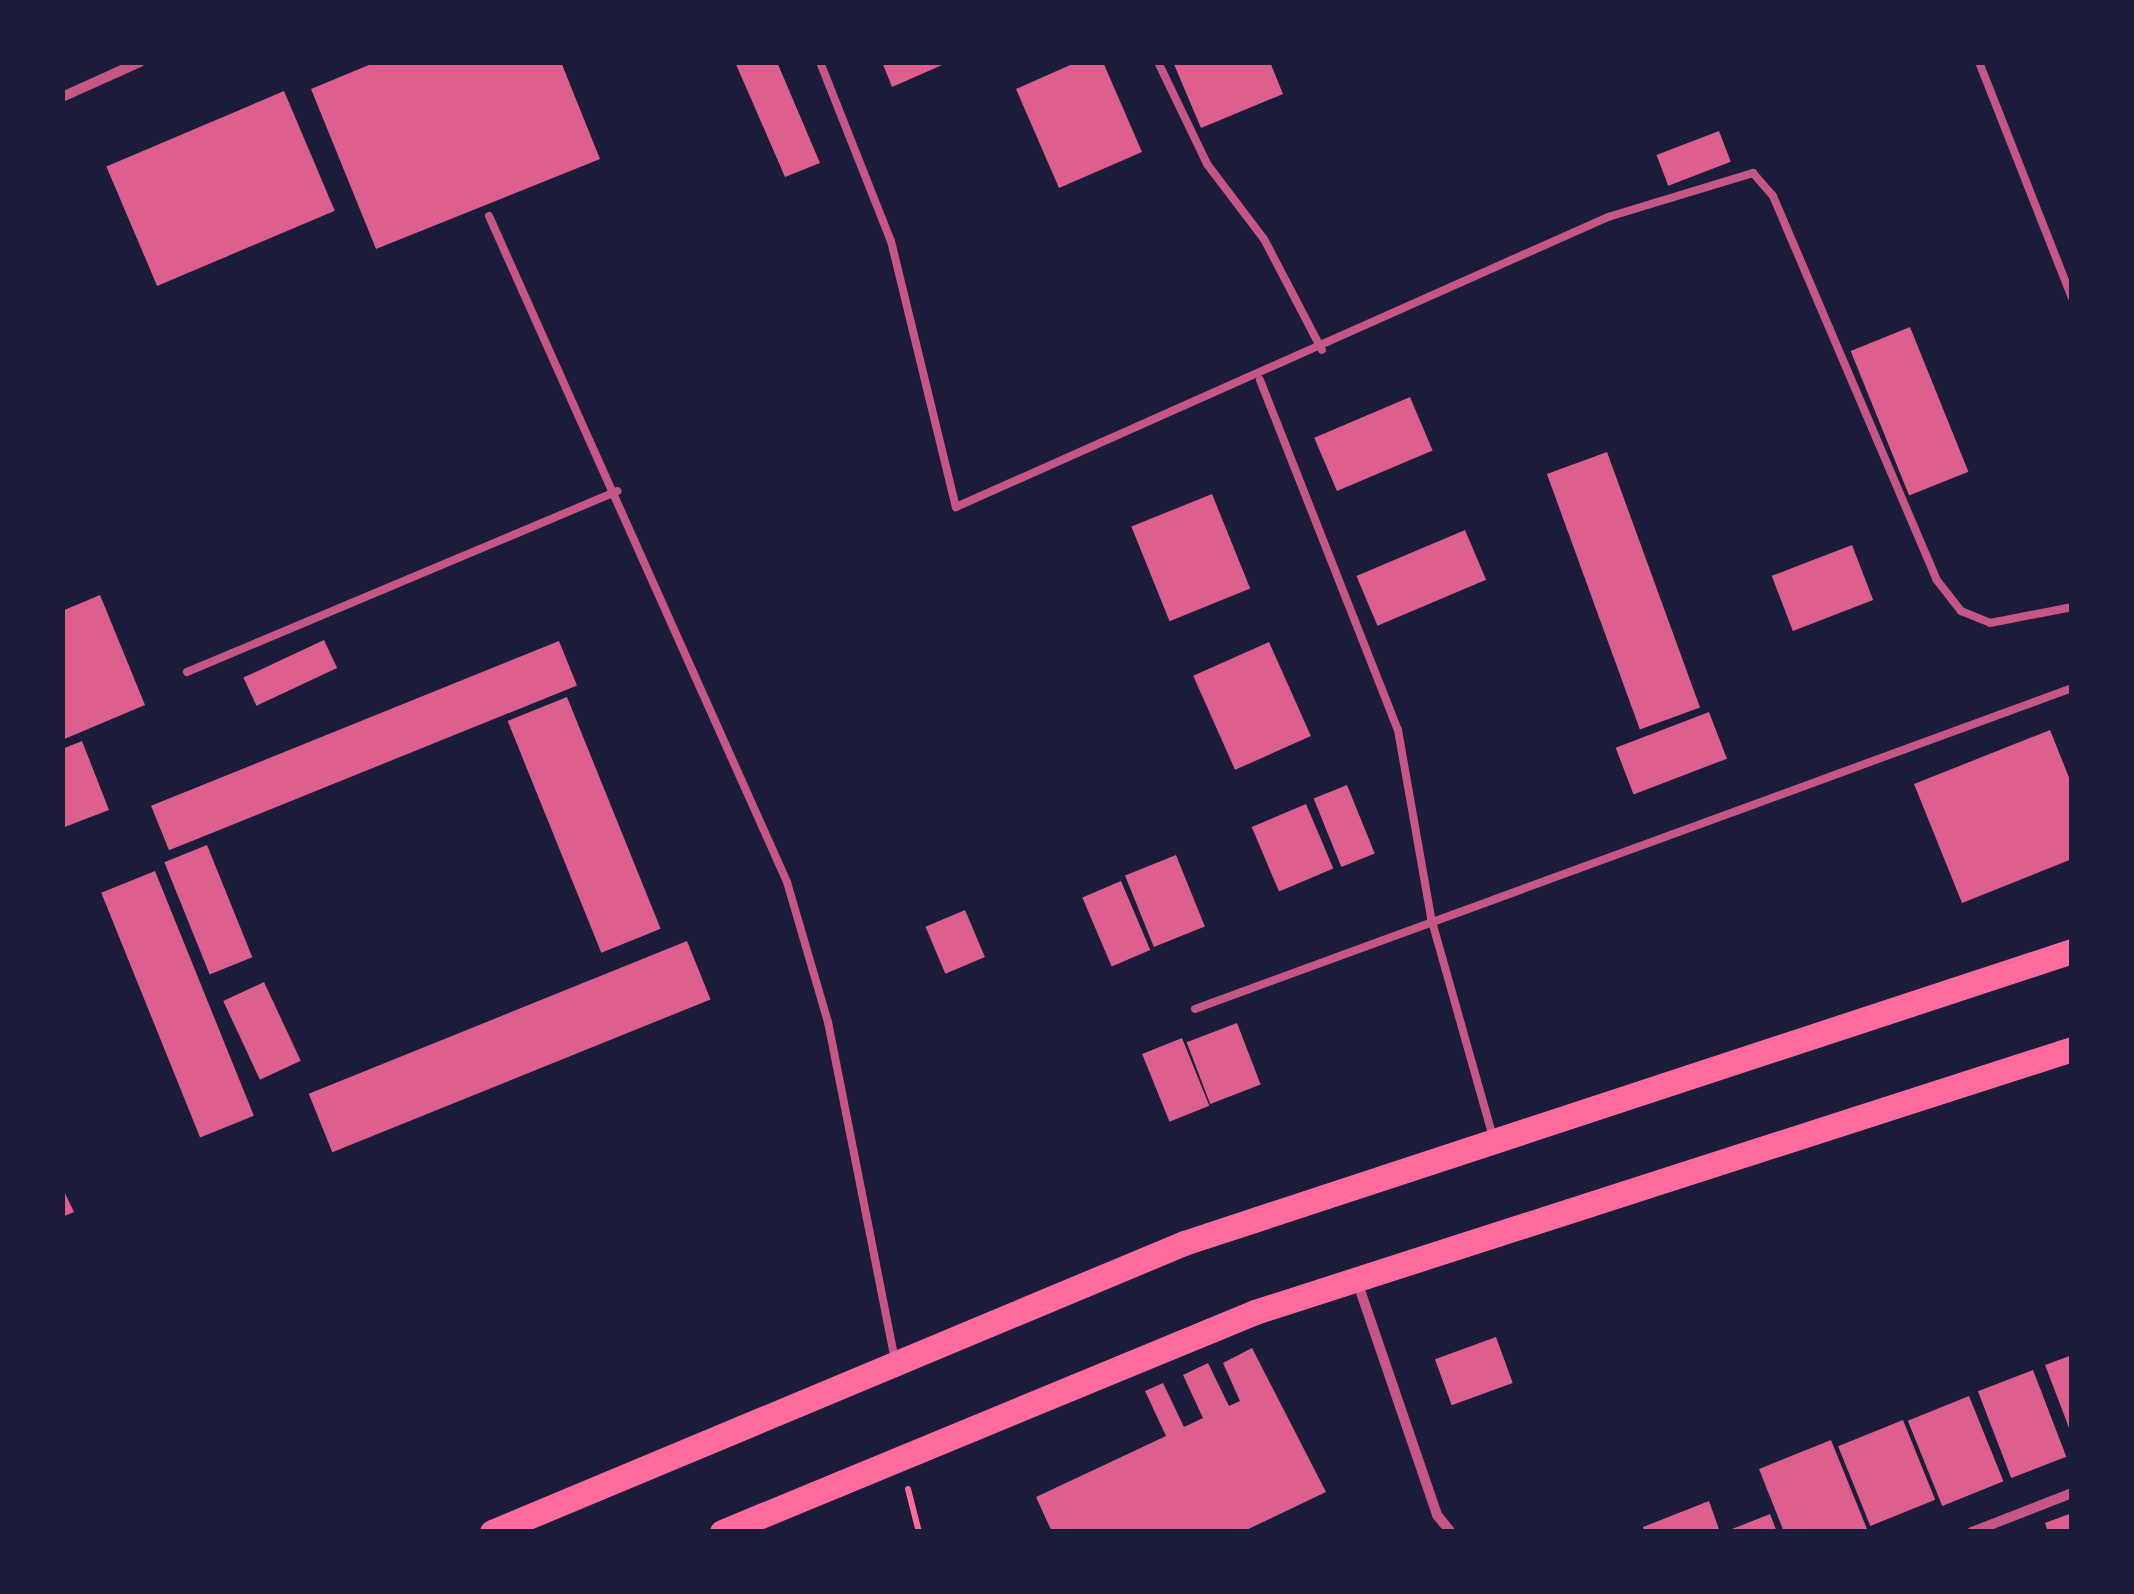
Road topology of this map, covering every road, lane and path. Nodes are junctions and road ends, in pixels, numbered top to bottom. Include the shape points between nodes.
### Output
1 (140, 62) edge
2 (820, 62) edge
3 (1158, 62) edge
4 (1978, 62) edge
5 (62, 97) edge
6 (489, 216) dead end
7 (2072, 298) edge
8 (1322, 350) junction
9 (1260, 380) junction
10 (618, 491) junction
11 (2072, 606) edge
12 (188, 672) dead end
13 (2072, 688) edge
14 (1431, 918) junction
15 (2072, 951) edge
16 (1196, 1009) dead end
17 (2072, 1049) edge
18 (1494, 1137) junction
19 (1357, 1280) junction
20 (895, 1363) junction
21 (899, 1457) junction
22 (2072, 1492) edge
23 (492, 1532) edge
24 (722, 1532) edge
25 (919, 1532) edge
26 (1451, 1532) edge
27 (1972, 1532) edge

1 - 5 street
2 - 9 lane via 890,242 956,507
3 - 8 lane via 1207,164 1264,240
4 - 7 lane
6 - 10 lane
8 - 9 lane
8 - 11 lane via 1608,217 1753,173 1774,196 1936,580 1961,611 1990,623
9 - 14 lane via 1398,730
10 - 12 lane
10 - 20 lane via 787,882 828,1022
13 - 14 lane
14 - 16 lane
14 - 18 lane
15 - 18 main road
17 - 19 main road
18 - 20 main road via 1184,1243
19 - 21 main road
19 - 26 street via 1437,1515
20 - 23 main road
21 - 24 main road
21 - 25 path
22 - 27 street

